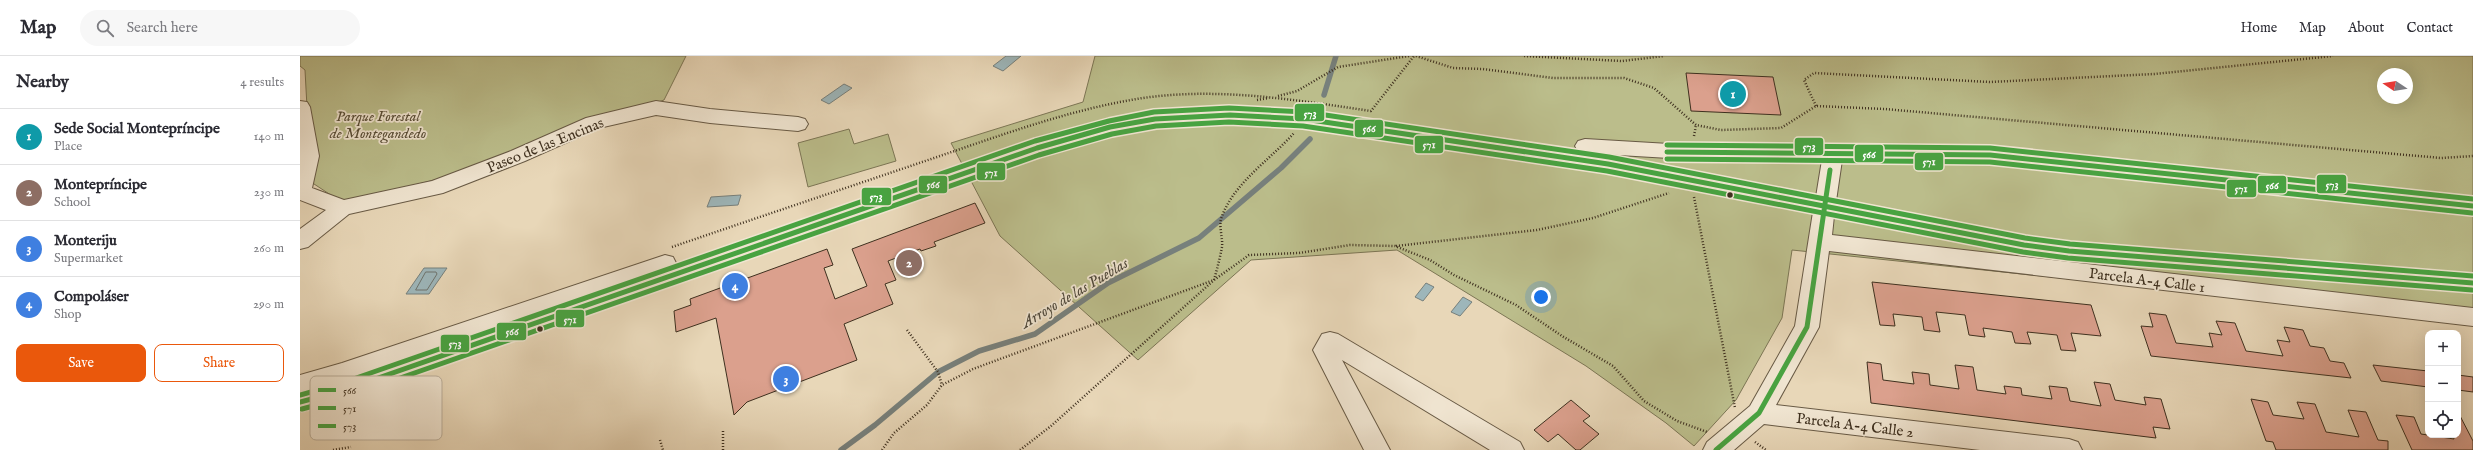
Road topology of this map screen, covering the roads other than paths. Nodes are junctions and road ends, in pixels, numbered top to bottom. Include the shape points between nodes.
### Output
1 (300, 107) edge
2 (798, 124) dead end
3 (1833, 152) junction
4 (1827, 205) junction
5 (2473, 206) edge
6 (343, 208) junction
7 (300, 241) edge
8 (1821, 242) junction
9 (676, 253) junction
10 (2473, 283) edge
11 (622, 294) junction
12 (561, 298) junction
13 (2473, 317) edge
14 (332, 376) edge
15 (384, 376) edge
16 (310, 382) edge
17 (300, 385) edge
18 (310, 399) edge
19 (300, 402) edge
20 (1760, 413) junction
21 (1727, 441) edge
22 (1377, 450) edge
23 (1511, 450) edge
24 (2069, 450) edge

1 - 6 street via 309,156 301,192
2 - 6 street, Paseo de las Encinas via 656,108 592,123 436,188
3 - 4 street
3 - 5 street via 1990,155
3 - 9 street via 1652,152 1583,146 1319,108 1245,102 1200,102 1134,110 1045,132
4 - 8 street
4 - 10 street via 2024,245 2069,251
4 - 11 street via 1691,182 1608,164 1304,119 1253,115 1155,119 1037,148
6 - 7 street, Paseo de las Encinas
8 - 13 street, Parcela A-4 Calle 1
8 - 20 street via 1807,327
9 - 11 street via 673,266
9 - 12 street
11 - 12 street via 572,300
11 - 15 street
12 - 14 street
16 - 17 street
18 - 19 street
20 - 21 street
20 - 24 street, Parcela A-4 Calle 2
22 - 23 street via 1325,350 1330,341

